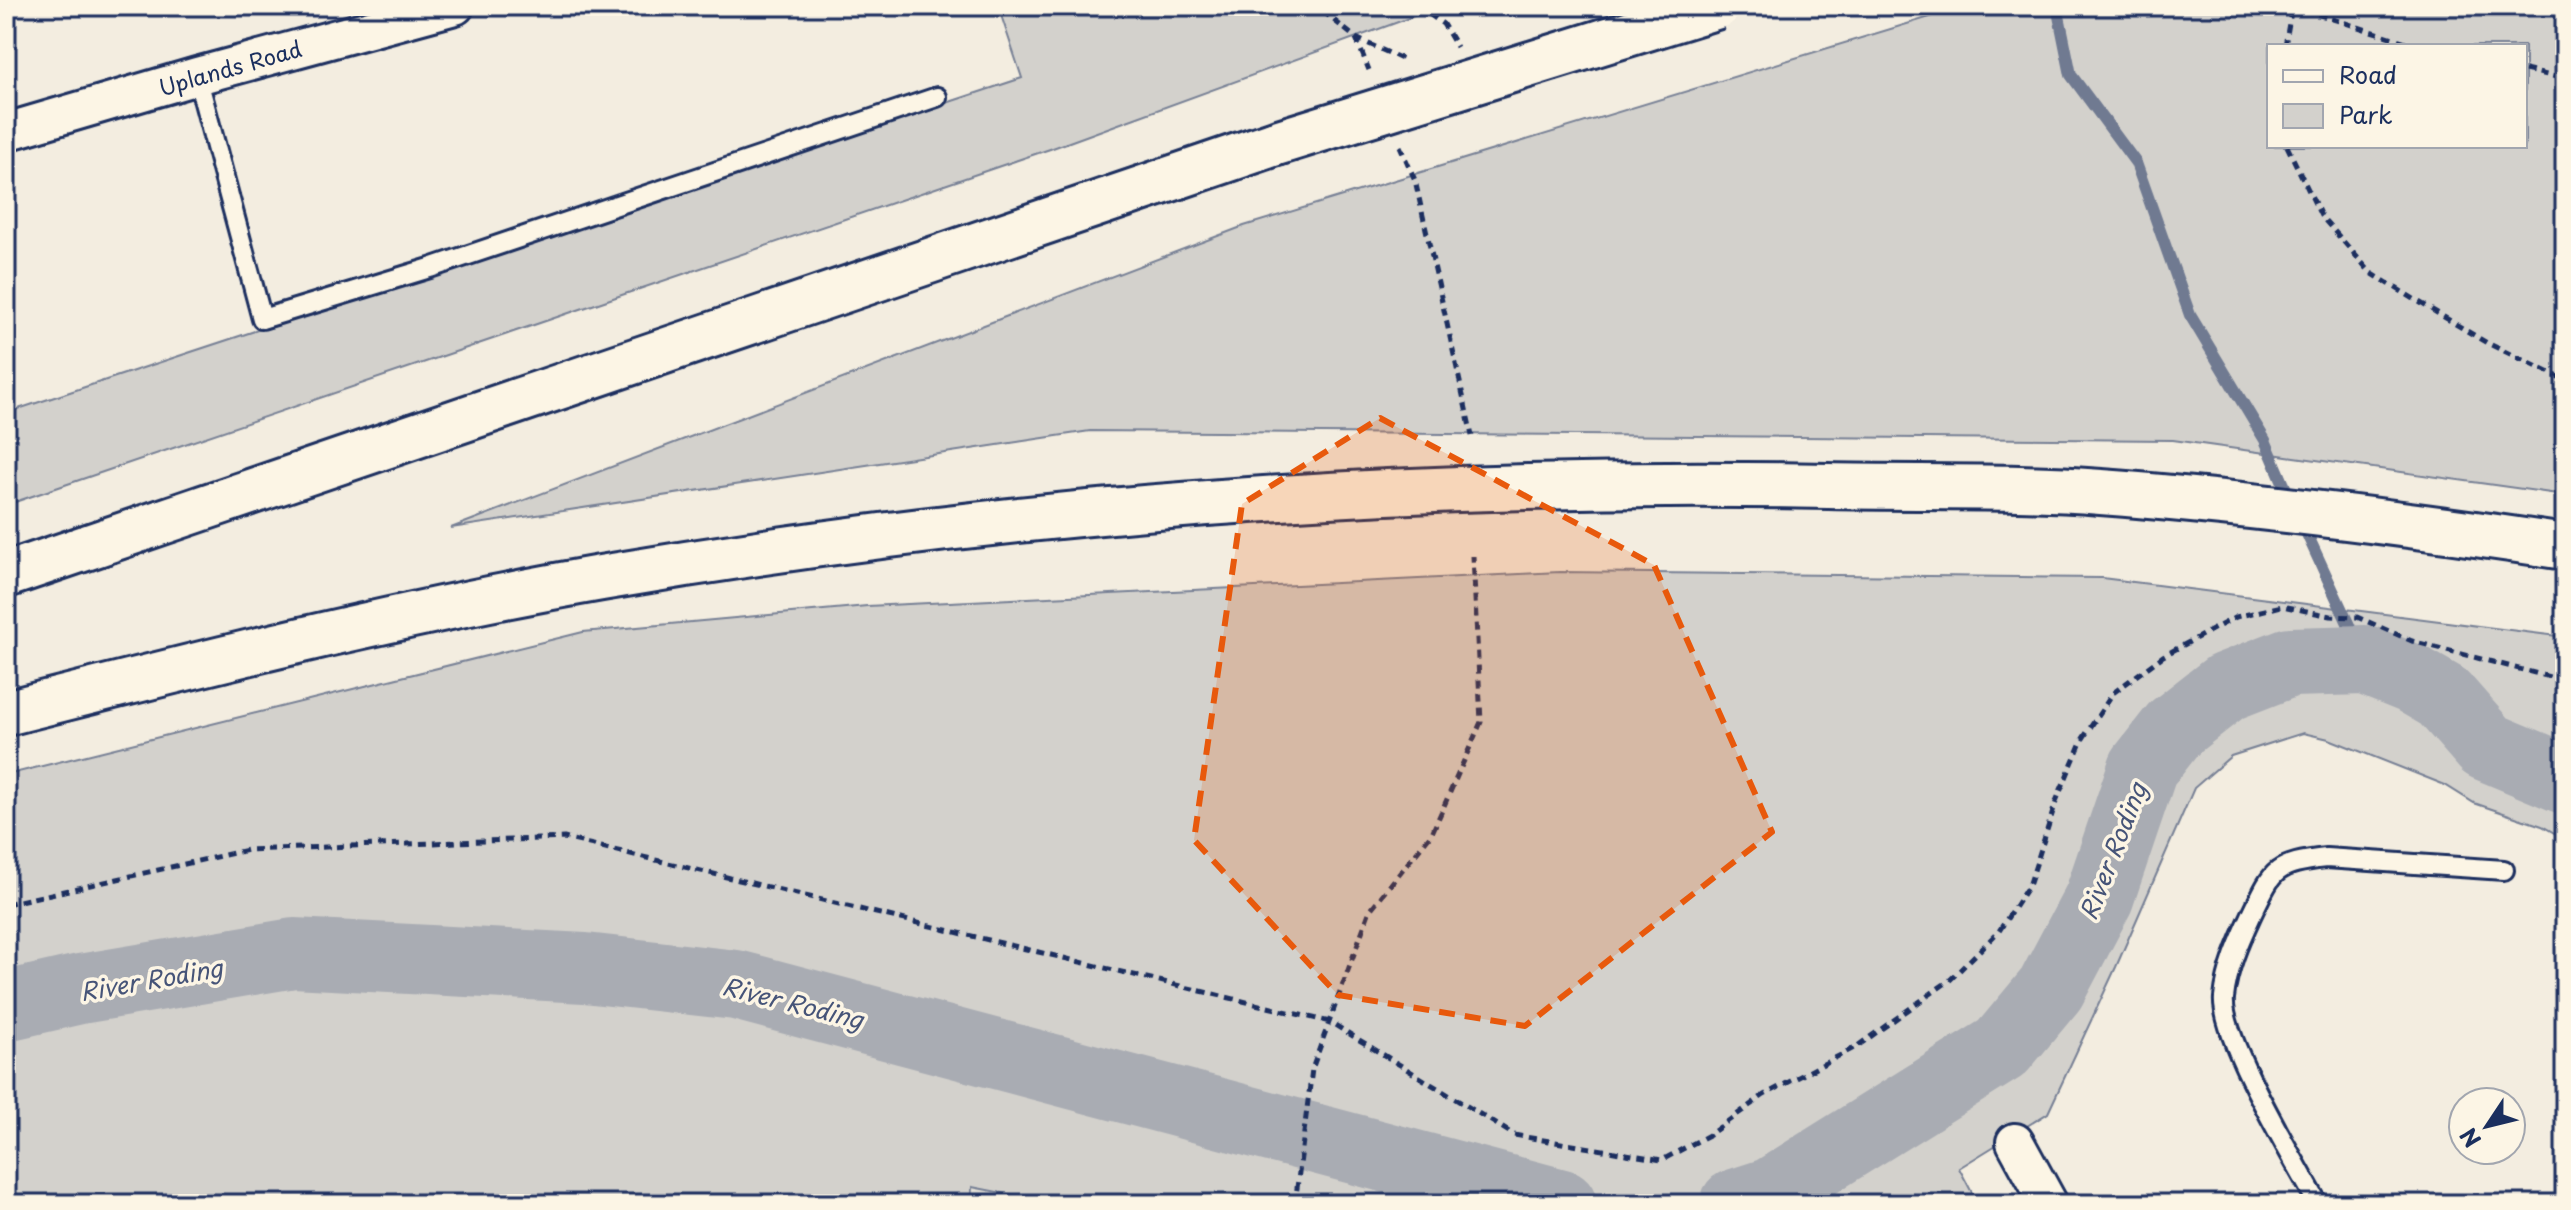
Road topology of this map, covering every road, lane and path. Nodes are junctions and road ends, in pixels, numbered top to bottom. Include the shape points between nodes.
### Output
1 (455, 6) edge
2 (1310, 6) edge
3 (1418, 6) edge
4 (1718, 6) edge
5 (2292, 6) edge
6 (2285, 44) edge
7 (2413, 44) edge
8 (1462, 54) dead end
9 (2527, 70) edge
10 (197, 76) junction
11 (2565, 79) edge
12 (1374, 80) dead end
13 (937, 97) dead end
14 (6, 132) edge
15 (1397, 137) dead end
16 (2288, 148) edge
17 (2565, 380) edge
18 (1472, 436) dead end
19 (2565, 547) edge
20 (1473, 556) dead end
21 (6, 575) edge
22 (2565, 683) edge
23 (6, 713) edge
24 (2504, 870) dead end
25 (6, 904) edge
26 (1330, 1022) junction
27 (2015, 1142) dead end
28 (1295, 1204) edge
29 (2049, 1204) edge
30 (2318, 1204) edge

1 - 10 street, Uplands Road
2 - 12 path via 1356,38
3 - 8 path via 1443,24
4 - 21 highway, bridge via 1276,143
5 - 6 path
5 - 7 path
9 - 11 path
10 - 13 lane via 262,319 430,268
10 - 14 street, Uplands Road
15 - 18 path via 1415,180
16 - 17 path via 2321,216 2371,273 2487,343
19 - 23 highway via 2384,520 2096,491 1692,483 1342,492 958,525 600,578 288,642
20 - 26 path via 1481,722 1432,833 1370,910
22 - 26 path via 2412,641 2357,617 2282,606 2236,617 2163,656 2113,693 2082,740 2030,883 1999,931 1950,980 1856,1047 1764,1095 1709,1135 1662,1160 1514,1135
24 - 30 lane via 2326,858 2281,866 2268,880 2233,956 2225,1014 2239,1052
25 - 26 path via 247,850 564,838
26 - 28 path via 1312,1069
27 - 29 street

